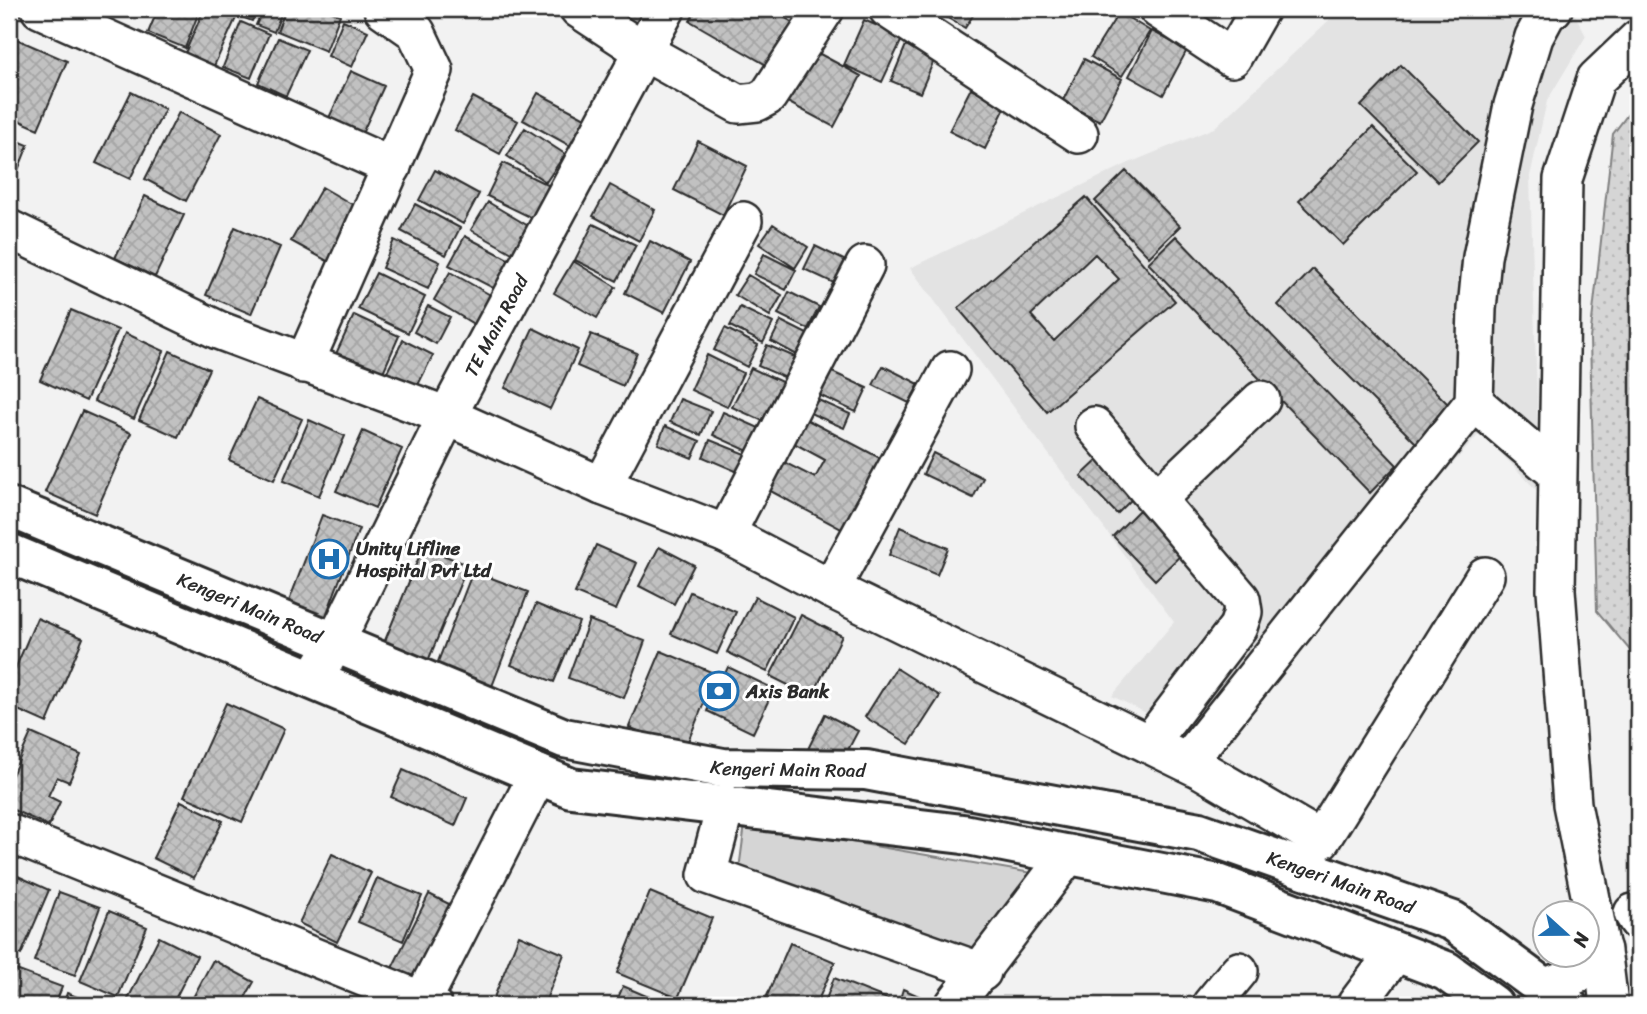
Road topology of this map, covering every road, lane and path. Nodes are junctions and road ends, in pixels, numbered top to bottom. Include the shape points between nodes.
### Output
1 (40, 9) edge
2 (383, 9) edge
3 (579, 9) edge
4 (666, 9) edge
5 (824, 9) edge
6 (888, 9) edge
7 (1158, 9) edge
8 (1260, 9) edge
9 (1553, 9) edge
10 (1638, 39) edge
11 (643, 51) junction
12 (1079, 134) dead end
13 (392, 167) junction
14 (743, 221) dead end
15 (9, 229) edge
16 (865, 265) dead end
17 (304, 364) junction
18 (950, 370) dead end
19 (1261, 400) dead end
20 (1474, 402) junction
21 (447, 416) junction
22 (1094, 426) dead end
23 (1556, 472) junction
24 (602, 486) junction
25 (1157, 499) junction
26 (9, 507) edge
27 (726, 534) junction
28 (9, 554) edge
29 (1485, 576) dead end
30 (831, 589) junction
31 (334, 645) junction
32 (313, 680) junction
33 (1149, 744) junction
34 (1187, 762) junction
35 (538, 774) junction
36 (726, 804) junction
37 (9, 833) edge
38 (1069, 854) junction
39 (1317, 856) junction
40 (1591, 898) edge
41 (1602, 950) edge
42 (1396, 952) junction
43 (1584, 968) edge
44 (1239, 971) dead end
45 (982, 972) junction
46 (1556, 997) edge
47 (425, 1004) edge
48 (954, 1005) edge
49 (1211, 1005) edge
50 (1356, 1005) edge
51 (1493, 1005) edge
52 (1609, 1005) edge

1 - 13 street
2 - 13 street via 416,32 434,71
3 - 11 street
4 - 11 street, TE Main Road
5 - 11 street via 768,96 757,102 738,104
6 - 12 street
7 - 8 street via 1232,58
9 - 20 street via 1534,37 1513,105 1482,257
10 - 23 street via 1596,79 1563,179
11 - 21 street, TE Main Road
13 - 17 street
14 - 24 street
15 - 17 street via 218,330
16 - 27 street
17 - 21 street
18 - 30 street
19 - 25 street
20 - 23 street
20 - 34 street
21 - 24 street
21 - 31 street, TE Main Road
22 - 25 street
23 - 40 street via 1556,590 1572,804
24 - 27 street
25 - 33 street via 1241,599 1242,612 1238,627
26 - 31 main road, Kengeri Main Road
27 - 30 street
28 - 32 main road, Kengeri Main Road
29 - 39 street
30 - 33 street
31 - 32 street, TE Main Road
31 - 39 main road, Kengeri Main Road via 564,738 723,768 866,770
32 - 35 main road, Kengeri Main Road
33 - 34 street
34 - 39 street
35 - 36 main road, Kengeri Main Road via 571,789
35 - 47 street
36 - 38 main road, Kengeri Main Road via 963,834
36 - 45 street via 707,875
37 - 47 street
38 - 42 main road, Kengeri Main Road via 1219,884
38 - 45 street
39 - 46 main road, Kengeri Main Road via 1453,921
41 - 52 street
42 - 50 street
42 - 51 main road, Kengeri Main Road via 1447,971
43 - 46 street
44 - 49 street
45 - 48 street

